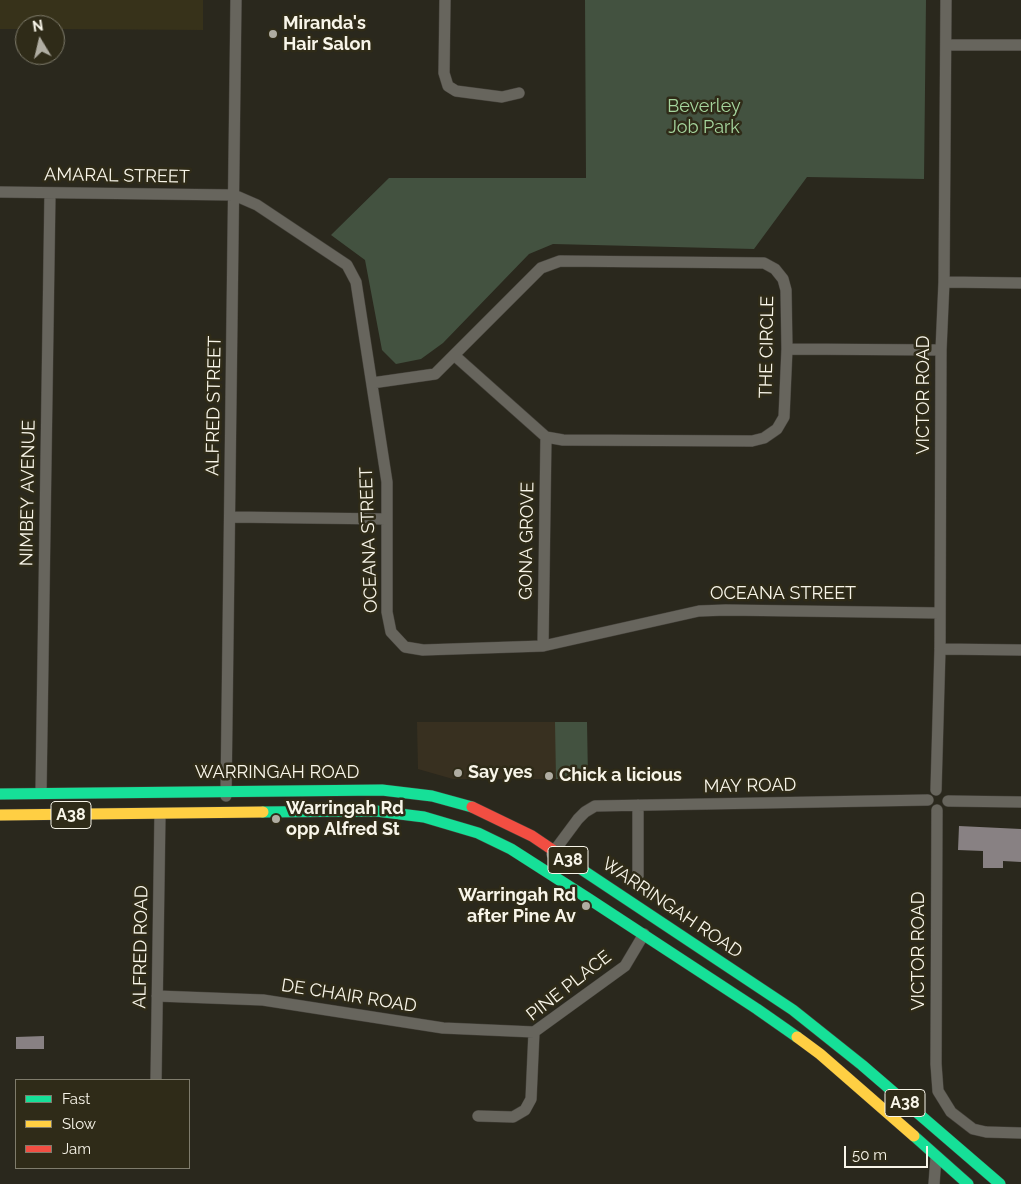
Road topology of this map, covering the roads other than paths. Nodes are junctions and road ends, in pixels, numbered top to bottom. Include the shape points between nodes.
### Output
1 (236, 0) edge
2 (445, 0) edge
3 (946, 0) edge
4 (946, 45) junction
5 (1021, 46) edge
6 (519, 93) dead end
7 (0, 192) edge
8 (50, 193) junction
9 (234, 195) junction
10 (944, 282) junction
11 (1021, 284) edge
12 (787, 349) junction
13 (941, 350) junction
14 (454, 355) junction
15 (372, 383) junction
16 (546, 437) junction
17 (230, 517) junction
18 (387, 519) junction
19 (940, 613) junction
20 (542, 646) junction
21 (940, 648) junction
22 (1021, 650) edge
23 (936, 790) junction
24 (226, 791) junction
25 (41, 793) junction
26 (0, 794) edge
27 (928, 800) junction
28 (948, 801) junction
29 (1021, 802) edge
30 (638, 805) junction
31 (937, 810) junction
32 (226, 812) junction
33 (160, 814) junction
34 (0, 815) edge
35 (554, 851) junction
36 (542, 868) junction
37 (638, 877) dead end
38 (656, 918) junction
39 (644, 934) junction
40 (158, 996) junction
41 (534, 1032) junction
42 (156, 1079) edge
43 (478, 1116) dead end
44 (1021, 1134) edge
45 (949, 1140) junction
46 (936, 1157) junction
47 (934, 1184) edge
48 (968, 1184) edge
49 (1000, 1184) edge

1 - 9 street, ALFRED STREET
2 - 6 street via 444,73 448,86 456,91 502,98
3 - 4 street, VICTOR ROAD
4 - 5 street
4 - 10 street, VICTOR ROAD
7 - 8 street, AMARAL STREET
8 - 9 street, AMARAL STREET
8 - 25 street, NIMBEY AVENUE
9 - 15 street, OCEANA STREET via 257,205 350,269 356,282
9 - 17 street, ALFRED STREET
10 - 11 street
10 - 13 street, VICTOR ROAD
12 - 13 street
12 - 14 street, THE CIRCLE via 786,290 775,269 764,263 560,261 541,268
12 - 16 street, THE CIRCLE via 784,417 778,429 764,438 752,441
13 - 19 street, VICTOR ROAD
14 - 15 street, THE CIRCLE via 435,374
14 - 16 street
15 - 18 street, OCEANA STREET via 387,482
16 - 20 street, GONA GROVE
17 - 18 street
17 - 24 street, ALFRED STREET
18 - 20 street, OCEANA STREET via 387,612 391,632 405,647 423,650
19 - 20 street, OCEANA STREET via 699,612
19 - 21 street, VICTOR ROAD
21 - 22 street
21 - 23 street, VICTOR ROAD
23 - 27 street
23 - 28 street via 944,792
24 - 25 highway, WARRINGAH ROAD / A38
24 - 32 street, ALFRED STREET
24 - 35 highway, WARRINGAH ROAD / A38 via 382,790 424,794 489,814
25 - 26 highway, WARRINGAH ROAD / A38
27 - 30 street, MAY ROAD
27 - 31 street
28 - 29 street
28 - 31 street via 945,807
30 - 35 street, MAY ROAD via 595,806 585,812
30 - 37 street
31 - 44 street, VICTOR ROAD via 938,1091 951,1112 973,1129
32 - 33 highway, WARRINGAH ROAD / A38
32 - 36 highway, WARRINGAH ROAD / A38 via 376,811 424,816 478,833
33 - 34 highway, WARRINGAH ROAD / A38
33 - 40 street, ALFRED ROAD
35 - 36 street, MAY ROAD
35 - 38 highway, WARRINGAH ROAD / A38
36 - 39 highway, WARRINGAH ROAD / A38
38 - 39 highway
38 - 45 highway, WARRINGAH ROAD / A38 via 793,1010
39 - 41 street, PINE PLACE via 625,966
39 - 46 highway, WARRINGAH ROAD / A38 via 820,1054
40 - 41 street, DE CHAIR ROAD via 263,1000 443,1028
40 - 42 street, ALFRED ROAD
41 - 43 street, PINE PLACE via 531,1099 525,1110 513,1117
45 - 46 highway
45 - 49 highway, WARRINGAH ROAD / A38
46 - 47 street
46 - 48 highway, WARRINGAH ROAD / A38

